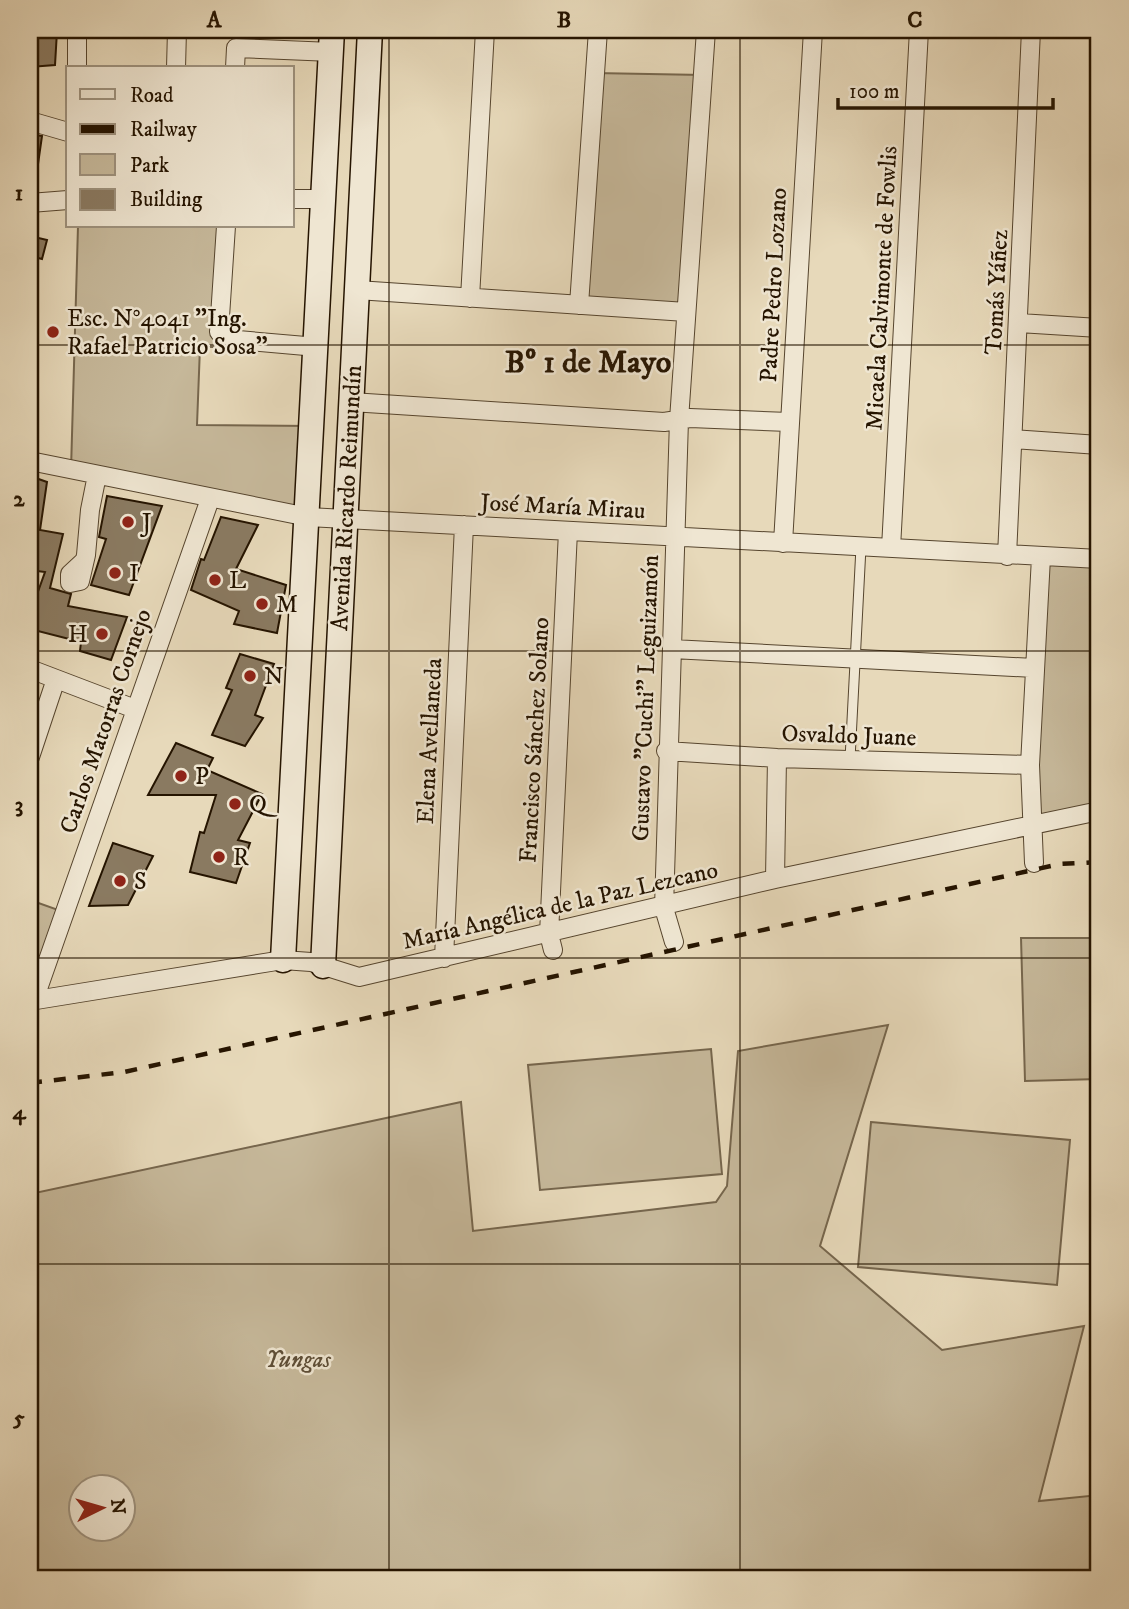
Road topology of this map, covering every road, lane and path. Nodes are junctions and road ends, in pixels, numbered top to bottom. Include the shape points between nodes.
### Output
1 (77, 30) edge
2 (177, 30) edge
3 (370, 30) edge
4 (485, 30) edge
5 (598, 30) edge
6 (706, 30) edge
7 (813, 30) edge
8 (919, 30) edge
9 (1031, 30) edge
10 (332, 41) edge
11 (77, 66) edge
12 (176, 66) edge
13 (235, 66) edge
14 (30, 121) edge
15 (66, 131) edge
16 (294, 199) edge
17 (323, 200) junction
18 (66, 201) edge
19 (30, 202) edge
20 (226, 228) edge
21 (357, 290) junction
22 (470, 298) junction
23 (579, 304) junction
24 (686, 312) junction
25 (1019, 323) junction
26 (1099, 328) edge
27 (317, 347) junction
28 (351, 402) junction
29 (679, 420) junction
30 (789, 422) junction
31 (1013, 439) junction
32 (1099, 445) edge
33 (30, 461) edge
34 (97, 475) junction
35 (210, 499) junction
36 (307, 517) junction
37 (345, 520) junction
38 (464, 525) junction
39 (568, 531) junction
40 (674, 536) junction
41 (783, 543) junction
42 (861, 547) junction
43 (891, 548) junction
44 (1007, 556) junction
45 (1041, 557) junction
46 (1099, 559) edge
47 (85, 561) dead end
48 (672, 649) junction
49 (855, 659) junction
50 (1034, 667) junction
51 (30, 669) edge
52 (56, 679) junction
53 (135, 709) junction
54 (666, 751) junction
55 (30, 757) edge
56 (777, 758) junction
57 (850, 759) junction
58 (1030, 765) junction
59 (1099, 811) edge
60 (1030, 824) junction
61 (1034, 863) dead end
62 (775, 879) junction
63 (664, 908) junction
64 (552, 942) junction
65 (674, 942) dead end
66 (444, 958) junction
67 (284, 960) junction
68 (323, 966) junction
69 (32, 1001) edge

1 - 11 street
2 - 12 street
3 - 21 street, Avenida Ricardo Reimundín
4 - 22 street
5 - 23 street
6 - 24 street, Gustavo "Cuchi" Leguizamón
7 - 30 street, Padre Pedro Lozano
8 - 43 street, Micaela Calvimonte de Fowlis
9 - 25 street, Tomás Yáñez
10 - 13 street via 236,48
10 - 17 street, Avenida Ricardo Reimundín
14 - 15 street
16 - 17 street
17 - 27 street, Avenida Ricardo Reimundín
18 - 19 street
20 - 27 street via 219,332 226,339
21 - 22 street
21 - 28 street, Avenida Ricardo Reimundín
22 - 23 street
23 - 24 street
24 - 29 street, Gustavo "Cuchi" Leguizamón
25 - 26 street
25 - 31 street, Tomás Yáñez
27 - 36 street, Avenida Ricardo Reimundín
28 - 29 street
28 - 37 street, Avenida Ricardo Reimundín
29 - 30 street
29 - 40 street, Gustavo "Cuchi" Leguizamón
30 - 41 street, Padre Pedro Lozano
31 - 32 street
31 - 44 street, Tomás Yáñez
33 - 34 street, José María Mirau
34 - 35 street, José María Mirau
34 - 47 street
35 - 36 street, José María Mirau
35 - 53 street, Carlos Matorras Cornejo
36 - 37 street, José María Mirau
36 - 67 street, Avenida Ricardo Reimundín
37 - 38 street, José María Mirau
37 - 68 street, Avenida Ricardo Reimundín
38 - 39 street, José María Mirau
38 - 66 street, Elena Avellaneda
39 - 40 street, José María Mirau
39 - 64 street, Francisco Sánchez Solano
40 - 41 street, José María Mirau
40 - 48 street, Gustavo "Cuchi" Leguizamón
41 - 42 street, José María Mirau
42 - 43 street, José María Mirau
42 - 49 lane
43 - 44 street, José María Mirau
44 - 45 street, José María Mirau
45 - 46 street, José María Mirau
45 - 50 street
48 - 49 street
48 - 54 street, Gustavo "Cuchi" Leguizamón
49 - 50 street
49 - 57 lane
50 - 58 street
51 - 52 street
52 - 53 street
52 - 55 street
53 - 69 street, Carlos Matorras Cornejo
54 - 56 street, Osvaldo Juane
54 - 63 street, Gustavo "Cuchi" Leguizamón
56 - 57 street, Osvaldo Juane
56 - 62 street
57 - 58 street, Osvaldo Juane
58 - 60 street
59 - 60 street, María Angélica de la Paz Lezcano
60 - 61 street
60 - 62 street, María Angélica de la Paz Lezcano
62 - 63 street, María Angélica de la Paz Lezcano
63 - 64 street, María Angélica de la Paz Lezcano
63 - 65 street, Gustavo "Cuchi" Leguizamón
64 - 66 street, María Angélica de la Paz Lezcano
66 - 68 street, María Angélica de la Paz Lezcano via 359,977
67 - 68 street, María Angélica de la Paz Lezcano
67 - 69 street, María Angélica de la Paz Lezcano

